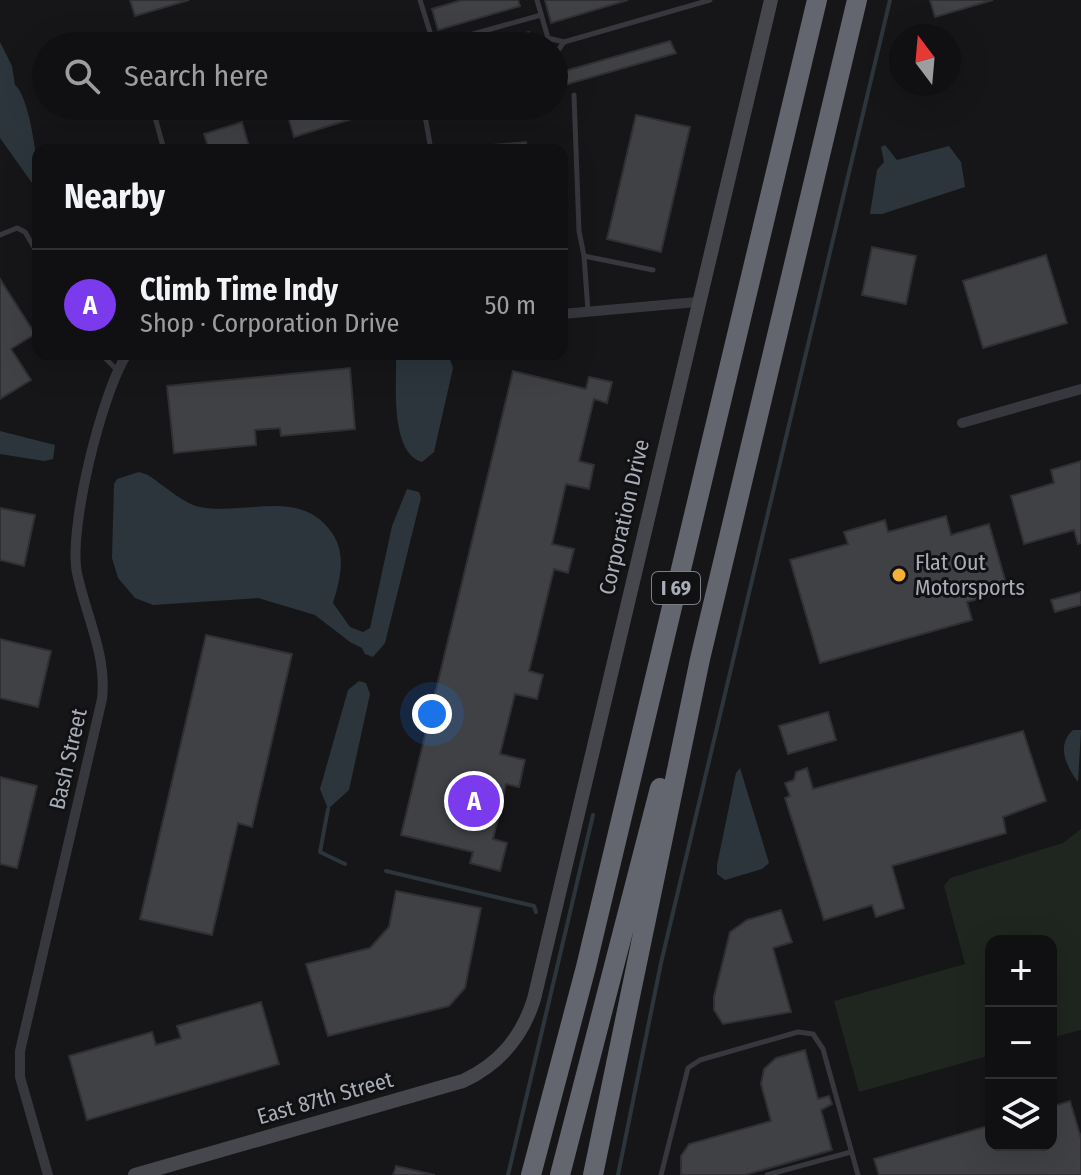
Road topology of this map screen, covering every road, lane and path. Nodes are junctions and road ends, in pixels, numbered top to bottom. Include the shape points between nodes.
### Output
1 (420, 0) edge
2 (537, 0) edge
3 (710, 0) edge
4 (771, 0) edge
5 (817, 0) edge
6 (857, 0) edge
7 (541, 15) junction
8 (430, 32) edge
9 (482, 32) edge
10 (546, 32) edge
11 (568, 41) edge
12 (574, 95) dead end
13 (156, 120) edge
14 (426, 120) edge
15 (162, 144) edge
16 (430, 144) edge
17 (0, 235) edge
18 (32, 244) edge
19 (584, 256) junction
20 (653, 270) dead end
21 (697, 302) junction
22 (588, 312) junction
23 (568, 314) edge
24 (107, 360) edge
25 (124, 360) edge
26 (118, 371) junction
27 (1081, 389) edge
28 (962, 423) dead end
29 (700, 659) junction
30 (514, 1041) joint
31 (851, 1152) junction
32 (48, 1175) edge
33 (135, 1175) edge
34 (531, 1175) edge
35 (560, 1175) edge
36 (593, 1175) edge
37 (661, 1175) edge
38 (767, 1175) edge
39 (858, 1175) edge

1 - 8 lane
2 - 7 lane
3 - 11 lane
4 - 21 street, Corporation Drive
5 - 34 highway, I 69 via 586,967
6 - 29 highway, I 69
7 - 9 lane
7 - 10 lane
12 - 19 lane
13 - 15 lane
14 - 16 lane
17 - 18 lane via 17,228
19 - 20 lane
19 - 22 lane
21 - 22 street
21 - 30 street, Corporation Drive via 534,999
22 - 23 street
24 - 26 lane
25 - 26 street, Bash Street
26 - 32 street, Bash Street via 75,538 77,574 103,668 102,699 20,1051 20,1077
27 - 28 street
29 - 35 highway via 647,833
29 - 36 highway, I 69
30 - 33 street, East 87th Street via 495,1062 463,1081
31 - 37 lane via 823,1049 813,1034 798,1032 688,1068
31 - 38 lane
31 - 39 lane

